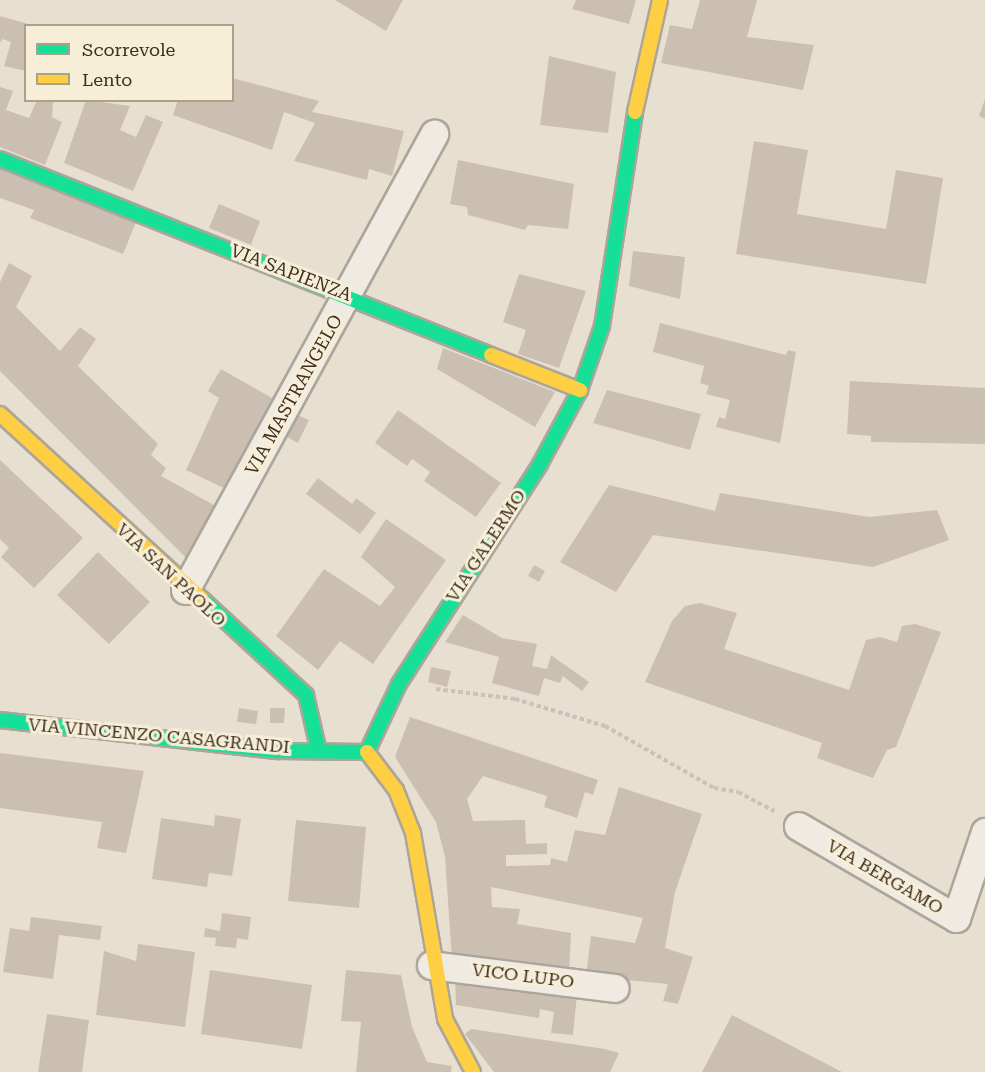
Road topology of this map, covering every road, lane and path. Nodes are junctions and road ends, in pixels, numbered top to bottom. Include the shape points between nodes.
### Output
1 (660, 0) edge
2 (434, 134) dead end
3 (0, 159) edge
4 (350, 296) junction
5 (580, 390) junction
6 (0, 414) edge
7 (185, 590) junction
8 (399, 684) junction
9 (0, 720) edge
10 (318, 748) junction
11 (367, 752) junction
12 (798, 826) joint
13 (985, 832) edge
14 (431, 965) junction
15 (615, 988) dead end
16 (473, 1072) edge

1 - 5 main road, VIA GALERMO via 643,62 602,326
2 - 4 street, VIA MASTRANGELO
3 - 4 main road, VIA SAPIENZA
4 - 5 main road, VIA SAPIENZA
4 - 7 street, VIA MASTRANGELO
5 - 8 main road, VIA GALERMO via 540,464
6 - 7 main road, VIA SAN PAOLO
7 - 10 main road, VIA SAN PAOLO via 306,695
8 - 11 main road, VIA GALERMO
8 - 12 path via 515,699 605,726 714,789 738,792
9 - 10 main road, VIA VINCENZO CASAGRANDI via 278,751
10 - 11 main road, VIA VINCENZO CASAGRANDI
11 - 14 main road via 396,789 413,833
12 - 13 street, VIA BERGAMO via 956,918
14 - 15 street, VICO LUPO
14 - 16 main road via 445,1019

